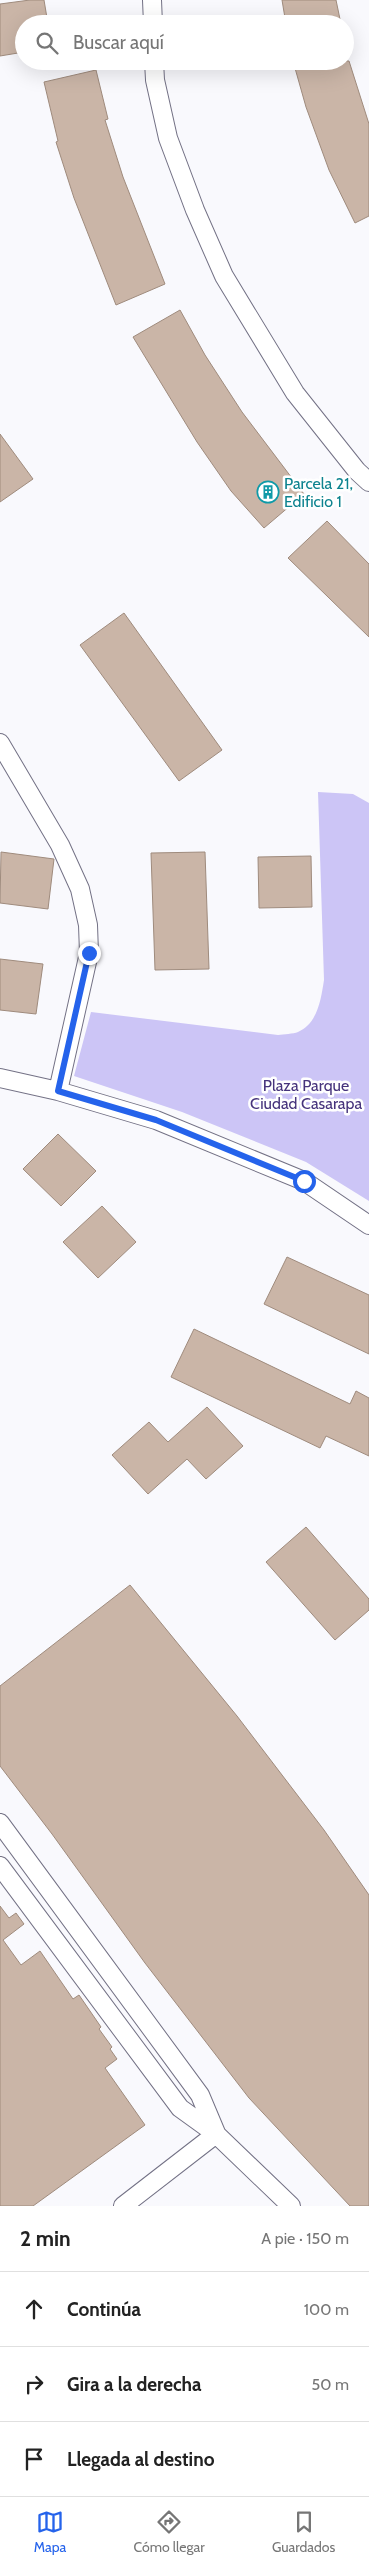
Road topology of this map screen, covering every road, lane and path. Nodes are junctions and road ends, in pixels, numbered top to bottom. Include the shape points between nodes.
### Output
1 (152, 0) edge
2 (153, 15) edge
3 (154, 70) edge
4 (369, 482) edge
5 (0, 743) edge
6 (0, 1078) edge
7 (58, 1091) junction
8 (369, 1225) edge
9 (0, 1823) edge
10 (0, 1866) edge
11 (216, 2134) junction
12 (123, 2206) edge
13 (291, 2206) edge

1 - 2 street
3 - 4 street via 168,138 224,276 295,393
5 - 7 street via 60,845 80,889 88,925 89,953
6 - 7 street
7 - 8 street via 156,1120 304,1181
9 - 11 street via 200,2095
10 - 11 street via 180,2108
11 - 12 street
11 - 13 street

